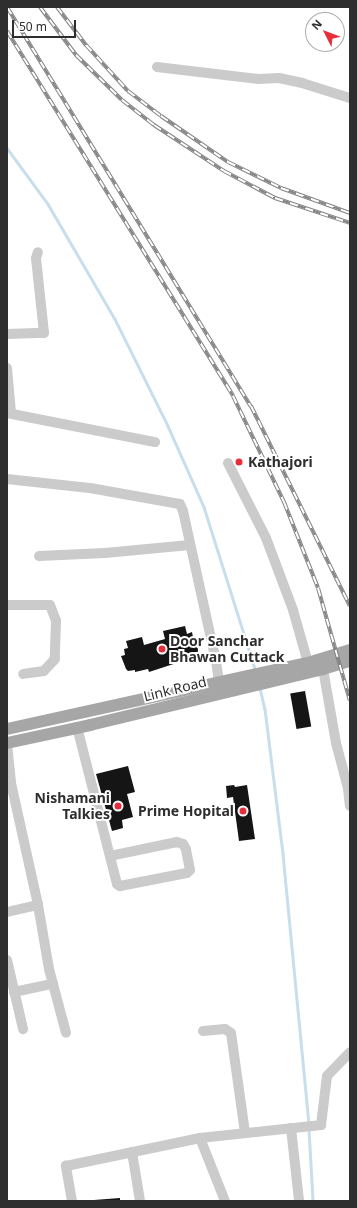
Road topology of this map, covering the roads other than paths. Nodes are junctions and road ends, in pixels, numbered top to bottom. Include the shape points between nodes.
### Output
1 (157, 67) dead end
2 (350, 98) edge
3 (38, 252) dead end
4 (7, 334) edge
5 (7, 368) edge
6 (9, 413) edge
7 (155, 442) dead end
8 (228, 463) dead end
9 (7, 479) edge
10 (190, 545) junction
11 (39, 556) dead end
12 (7, 605) edge
13 (350, 650) edge
14 (350, 661) edge
15 (308, 663) junction
16 (323, 669) junction
17 (23, 674) dead end
18 (266, 677) junction
19 (219, 683) junction
20 (241, 683) junction
21 (77, 727) junction
22 (7, 729) edge
23 (7, 743) edge
24 (350, 806) edge
25 (110, 856) junction
26 (38, 906) junction
27 (7, 912) edge
28 (7, 960) edge
29 (53, 984) junction
30 (14, 992) junction
31 (23, 1029) dead end
32 (203, 1032) dead end
33 (66, 1033) dead end
34 (350, 1052) edge
35 (291, 1128) junction
36 (245, 1133) junction
37 (200, 1138) junction
38 (132, 1152) junction
39 (72, 1201) edge
40 (140, 1201) edge
41 (225, 1201) edge
42 (299, 1201) edge

1 - 2 street via 258,79 279,78 302,82
3 - 4 street via 36,258 44,333
5 - 6 street
6 - 7 street
8 - 15 street via 266,538 293,610
9 - 10 street via 90,488 180,504
10 - 11 street via 105,554
10 - 19 street
12 - 17 street via 50,606 56,621 55,659 44,671
13 - 15 main road, Link Road
14 - 16 main road, Link Road
15 - 18 main road, Link Road
16 - 18 main road, Link Road
16 - 24 street
18 - 20 main road, Link Road
19 - 20 main road, Link Road
19 - 22 main road, Link Road
20 - 21 main road, Link Road
21 - 23 main road, Link Road
21 - 25 street
23 - 26 street via 11,783
25 - 25 street via 116,883 120,886 187,873 190,870 184,844 177,842
26 - 27 street
26 - 29 street
28 - 30 street
29 - 30 street
29 - 33 street
30 - 31 street
32 - 36 street via 225,1029 231,1033
34 - 35 street via 327,1076 321,1125
35 - 36 street
35 - 42 street
36 - 37 street
37 - 38 street
37 - 41 street
38 - 39 street via 66,1166
38 - 40 street

